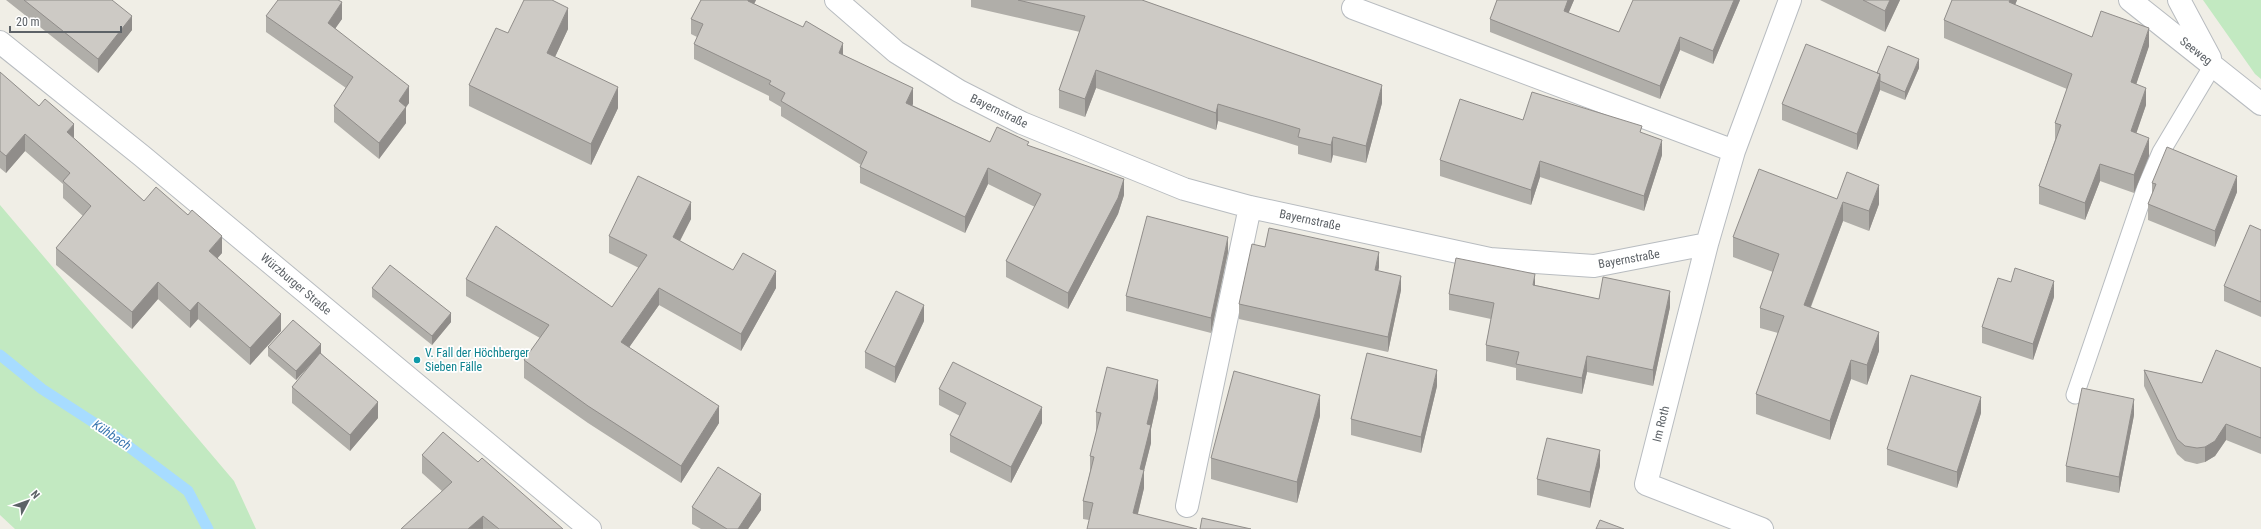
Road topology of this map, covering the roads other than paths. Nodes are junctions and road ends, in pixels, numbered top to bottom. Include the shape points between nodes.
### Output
1 (836, 0) edge
2 (1790, 0) edge
3 (2130, 0) edge
4 (2179, 0) edge
5 (1353, 8) dead end
6 (0, 42) edge
7 (2213, 65) junction
8 (2261, 104) edge
9 (1734, 151) junction
10 (1250, 207) junction
11 (1707, 244) junction
12 (2075, 395) dead end
13 (1187, 506) dead end
14 (590, 529) edge
15 (1762, 529) edge

1 - 10 street, Bayernstraße via 896,52 959,91 1022,123 1161,180
2 - 9 street
3 - 7 street, Seeweg
4 - 7 street
5 - 9 street
6 - 14 street, Würzburger Straße via 155,166
7 - 8 street, Seeweg
7 - 12 lane via 2161,152 2146,187
9 - 11 street
10 - 11 street, Bayernstraße via 1490,259 1594,266
10 - 13 street
11 - 15 street, Im Roth via 1646,484

